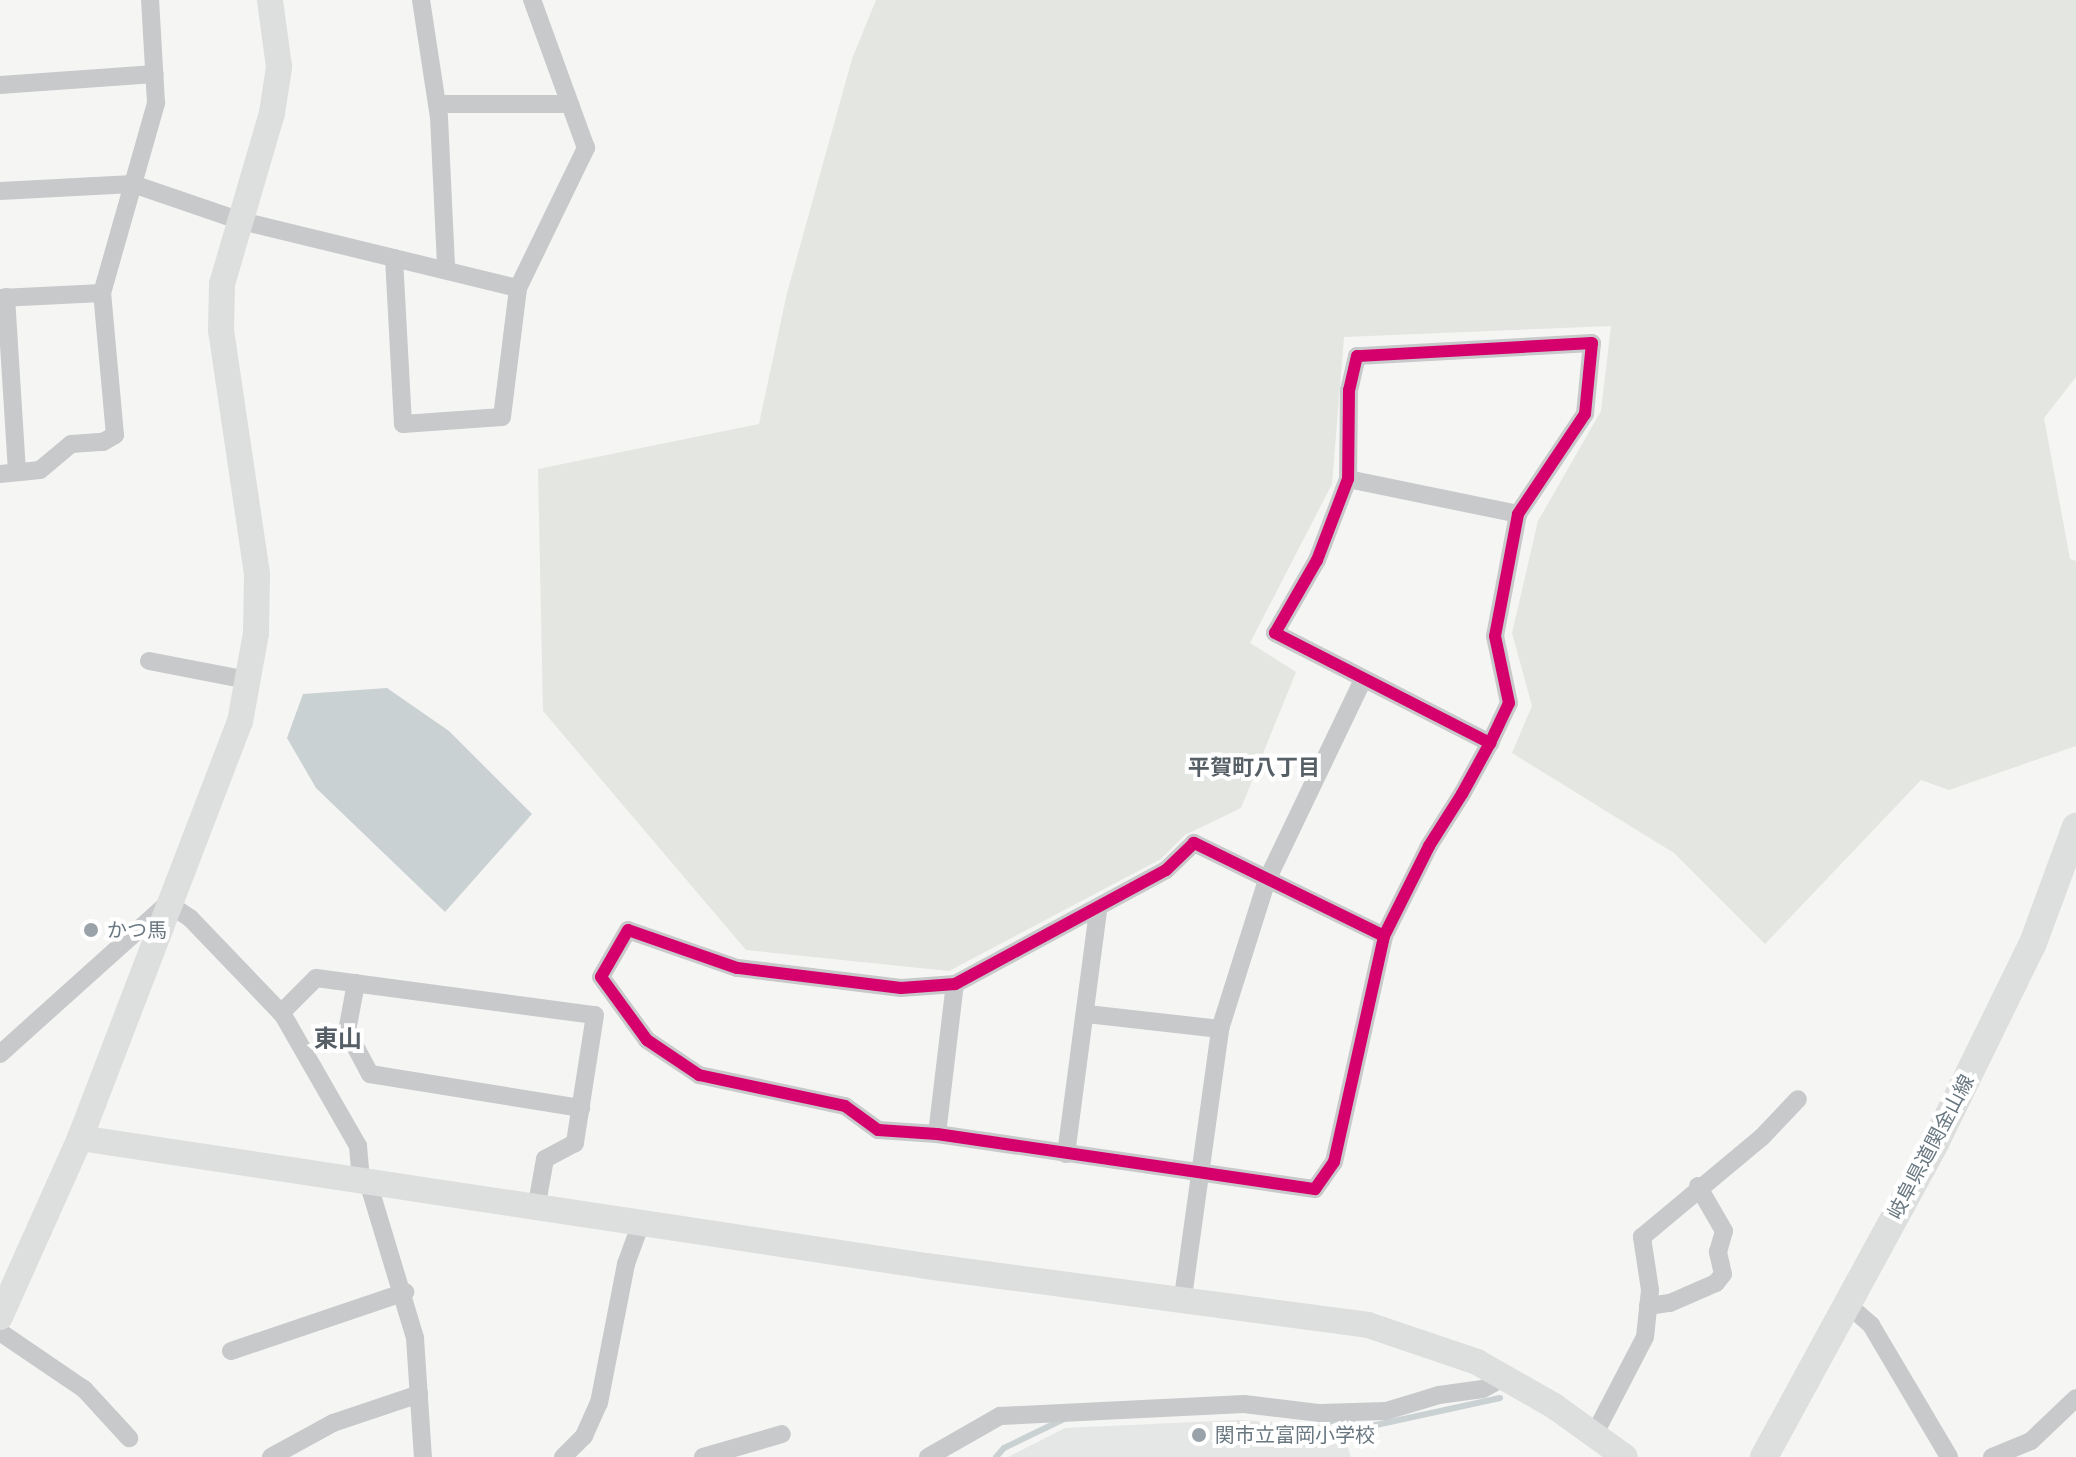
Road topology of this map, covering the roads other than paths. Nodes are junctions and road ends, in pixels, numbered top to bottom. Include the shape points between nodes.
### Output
1 (150, 0) edge
2 (270, 0) edge
3 (421, 0) edge
4 (532, 0) edge
5 (155, 74) junction
6 (0, 85) edge
7 (437, 104) junction
8 (570, 104) junction
9 (133, 184) junction
10 (0, 191) edge
11 (238, 220) junction
12 (394, 258) junction
13 (446, 267) junction
14 (518, 288) junction
15 (102, 293) junction
16 (3, 298) edge
17 (8, 473) edge
18 (1348, 479) junction
19 (1518, 514) junction
20 (149, 661) dead end
21 (248, 680) junction
22 (1362, 682) junction
23 (1490, 743) junction
24 (2076, 827) edge
25 (1267, 880) junction
26 (173, 902) junction
27 (1098, 910) junction
28 (1384, 936) junction
29 (356, 983) junction
30 (955, 984) junction
31 (281, 1013) junction
32 (1087, 1014) junction
33 (1220, 1029) junction
34 (0, 1054) edge
35 (1798, 1099) dead end
36 (581, 1108) junction
37 (937, 1134) junction
38 (80, 1138) junction
39 (1066, 1154) junction
40 (1202, 1174) junction
41 (364, 1182) junction
42 (1698, 1186) junction
43 (537, 1204) junction
44 (641, 1223) junction
45 (405, 1292) junction
46 (1183, 1297) junction
47 (1847, 1304) junction
48 (1648, 1306) junction
49 (0, 1317) edge
50 (0, 1332) edge
51 (231, 1351) dead end
52 (1505, 1377) junction
53 (419, 1394) junction
54 (2075, 1401) edge
55 (782, 1434) dead end
56 (1594, 1435) junction
57 (129, 1438) dead end
58 (271, 1457) edge
59 (423, 1457) edge
60 (563, 1457) edge
61 (703, 1457) edge
62 (928, 1457) edge
63 (1625, 1457) edge
64 (1764, 1457) edge
65 (1949, 1457) edge
66 (1992, 1457) edge

1 - 5 street
2 - 11 street via 277,82
3 - 7 street
4 - 8 street
5 - 6 street
5 - 9 street via 156,103
7 - 8 street
7 - 13 street
8 - 14 street via 586,148
9 - 10 street
9 - 11 street
9 - 15 street
11 - 12 street
11 - 21 street via 222,284 221,329 257,574
12 - 13 street
12 - 14 street via 403,424 502,417
13 - 14 street
15 - 16 street
15 - 17 street via 115,435 103,442 71,444 40,470
16 - 17 street
18 - 19 street
18 - 19 street via 1349,390 1357,356 1592,343 1585,414
18 - 22 street via 1317,560 1275,633
19 - 23 street via 1495,636 1509,703
20 - 21 street
21 - 26 street via 240,722
22 - 23 street
22 - 25 street
23 - 28 street
24 - 47 main road, 岐阜県道関金山線 via 2026,957 1936,1141
25 - 27 street via 1194,843 1166,870
25 - 28 street
25 - 33 street
26 - 31 street
26 - 34 street
26 - 38 street
27 - 30 street
27 - 32 street
28 - 40 street via 1334,1162 1315,1189
29 - 31 street via 316,978
29 - 36 street via 347,1031 370,1074
29 - 36 street via 595,1015
30 - 37 street
30 - 37 street via 901,988 737,968 628,930 601,977 647,1040 699,1075 845,1106 878,1130
31 - 41 street via 358,1146
32 - 33 street
32 - 39 street
33 - 40 street
35 - 42 street via 1762,1137
36 - 43 street via 575,1143 545,1159 539,1171
37 - 39 street
38 - 41 street
38 - 49 street
39 - 40 street
40 - 46 street
41 - 43 street
41 - 45 street
42 - 48 street via 1642,1237
42 - 48 street via 1724,1231 1718,1252 1723,1274 1716,1283 1670,1303
43 - 44 street
44 - 46 street via 926,1266
44 - 60 street via 626,1264 599,1403 584,1436
45 - 51 street
45 - 53 street
46 - 52 street via 1368,1325 1434,1344
47 - 64 main road, 岐阜県道関金山線
47 - 65 street via 1871,1325
48 - 56 street via 1645,1337
50 - 57 street via 84,1389
52 - 56 street
52 - 62 street via 1483,1389 1386,1411 1320,1413 1244,1404 1000,1416
53 - 58 street via 333,1423
53 - 59 street
54 - 66 street via 2031,1441
55 - 61 street
56 - 63 street

